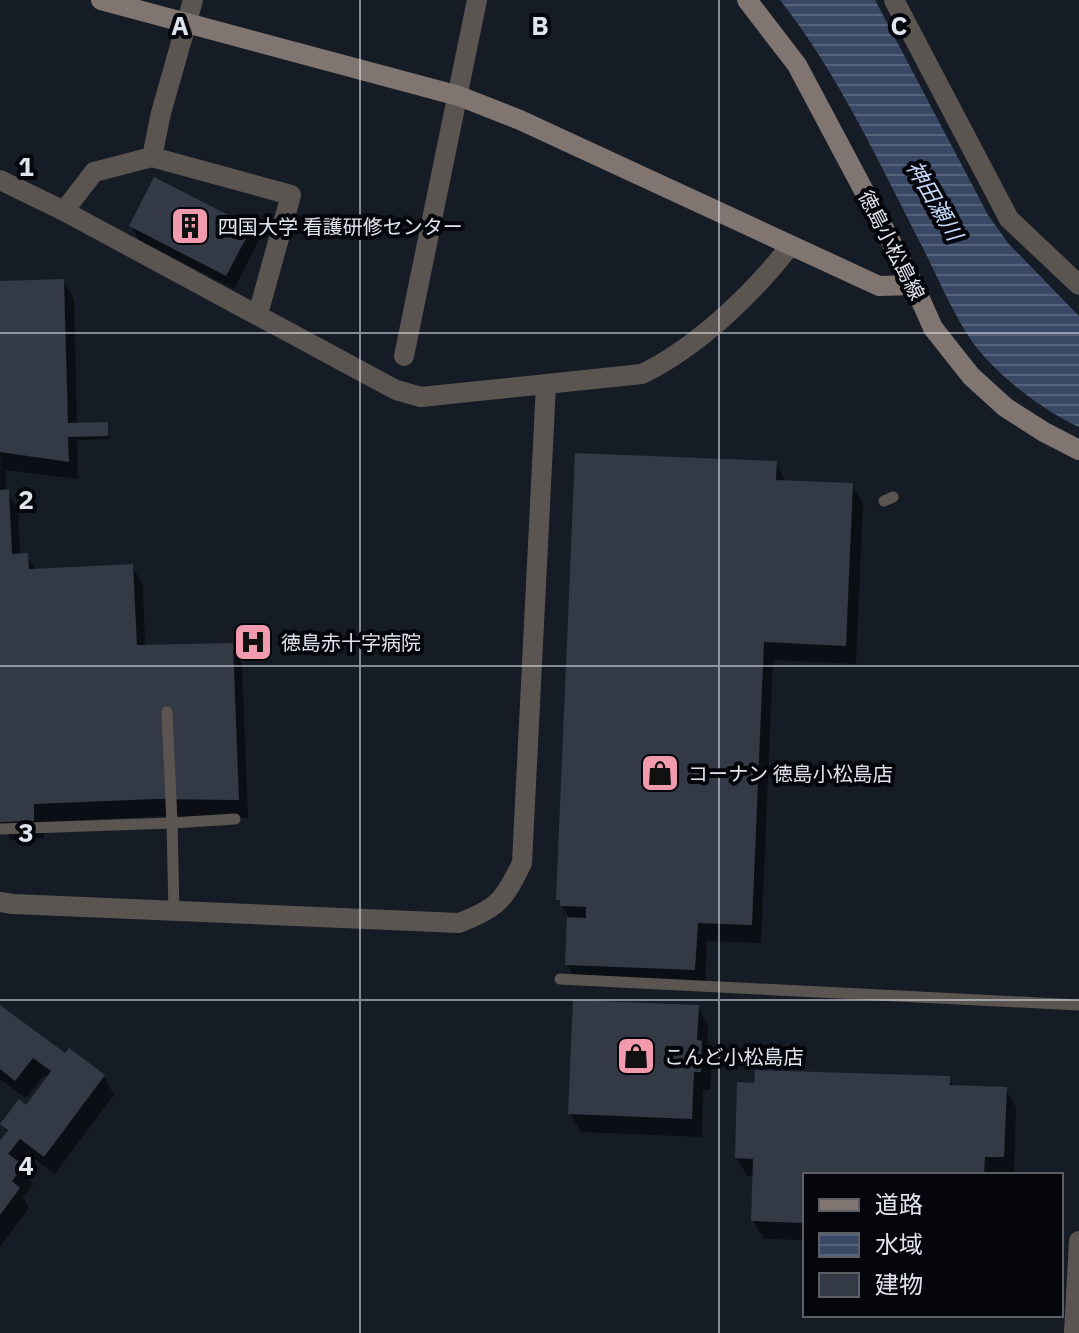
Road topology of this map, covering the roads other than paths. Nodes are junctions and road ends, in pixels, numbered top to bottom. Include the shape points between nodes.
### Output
1 (101, 0) edge
2 (193, 0) edge
3 (477, 0) edge
4 (747, 0) edge
5 (894, 0) edge
6 (186, 22) junction
7 (459, 96) junction
8 (152, 157) junction
9 (0, 180) edge
10 (64, 211) junction
11 (790, 246) junction
12 (914, 285) junction
13 (1079, 285) edge
14 (258, 314) junction
15 (404, 356) dead end
16 (546, 385) junction
17 (1079, 450) edge
18 (167, 712) dead end
19 (235, 819) dead end
20 (172, 823) junction
21 (0, 829) edge
22 (0, 902) edge
23 (174, 911) junction
24 (560, 979) dead end
25 (1079, 1005) edge
26 (1079, 1241) edge
27 (1074, 1333) edge

1 - 6 street
2 - 6 street
3 - 7 street
4 - 12 street, 徳島小松島線 via 797,65
5 - 13 street via 1009,219
6 - 7 street
6 - 8 street
7 - 11 street
7 - 15 street
8 - 10 street via 94,172
8 - 14 street via 291,195
9 - 10 street
10 - 14 street
11 - 12 street via 879,286
11 - 16 street via 764,280 672,360 642,374
12 - 17 street, 徳島小松島線 via 933,328 971,376 1005,407
14 - 16 street via 396,390 421,397
16 - 23 street via 522,863 507,894 486,913 459,923
18 - 20 lane
19 - 20 lane
20 - 21 lane
20 - 23 lane
22 - 23 street
24 - 25 lane
26 - 27 street

